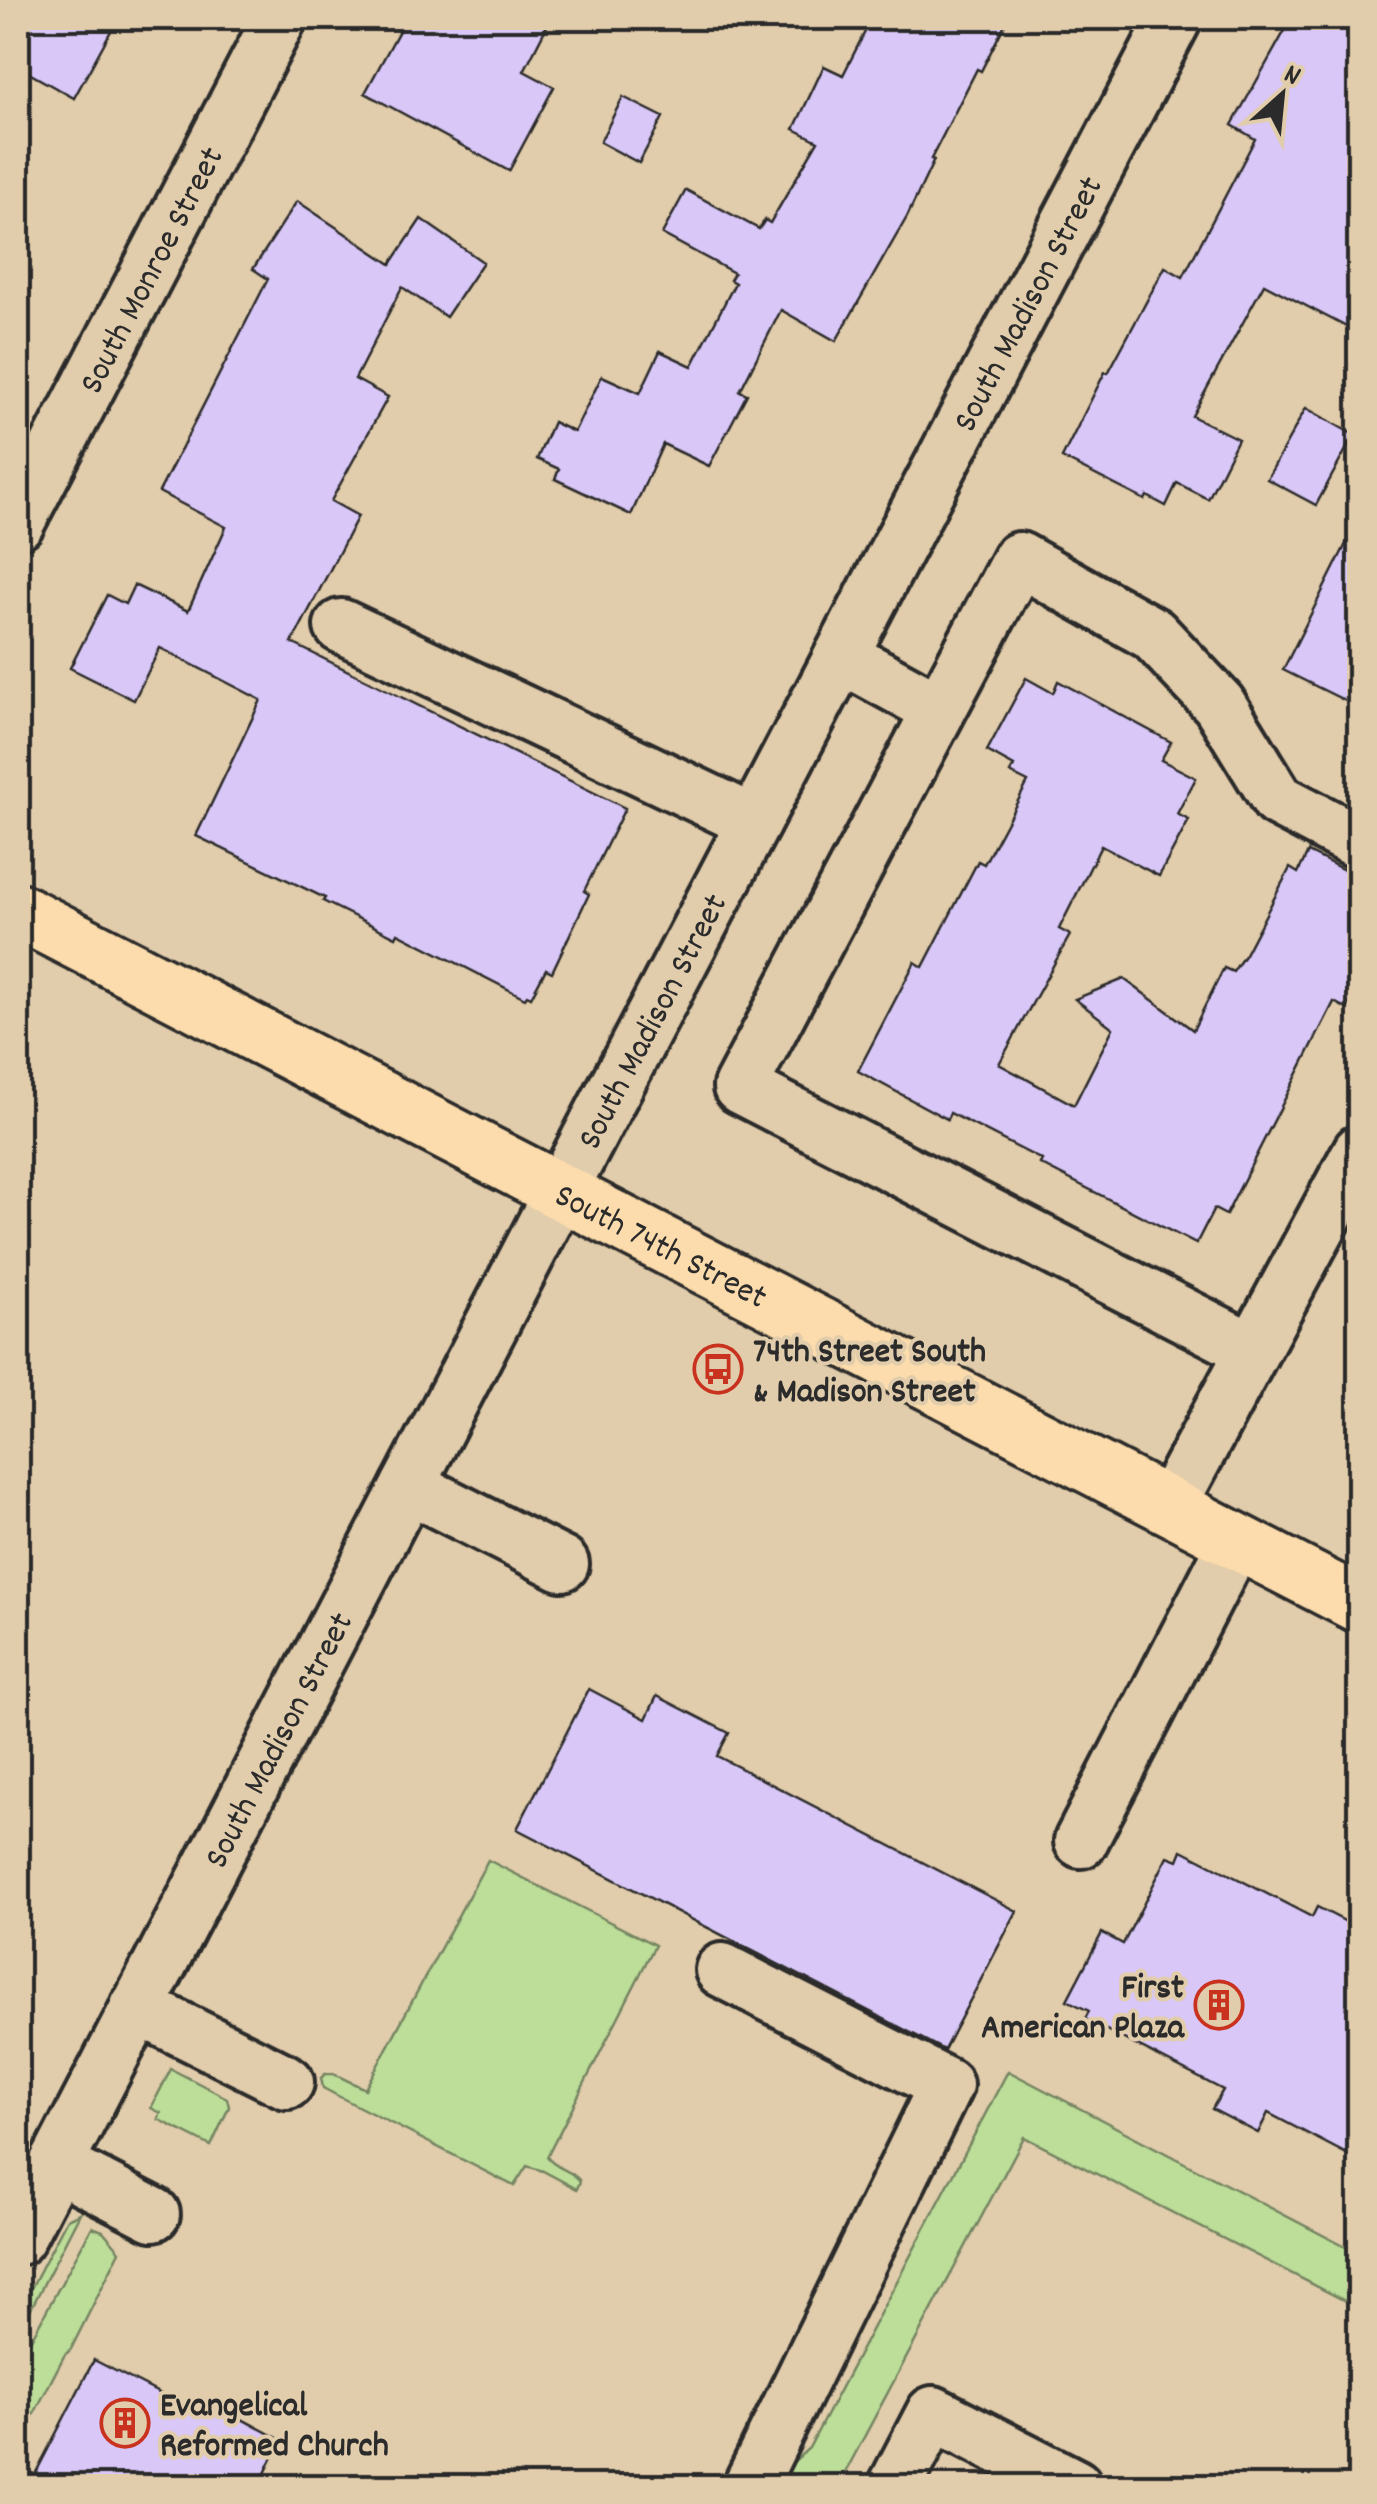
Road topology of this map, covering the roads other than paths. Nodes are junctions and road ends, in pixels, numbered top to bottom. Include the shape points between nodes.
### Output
1 (280, 18) edge
2 (1175, 18) edge
3 (18, 522) edge
4 (341, 626) dead end
5 (841, 656) junction
6 (938, 708) junction
7 (754, 822) junction
8 (1360, 842) edge
9 (18, 911) edge
10 (1360, 1151) edge
11 (561, 1191) junction
12 (1250, 1349) junction
13 (408, 1486) junction
14 (1169, 1506) junction
15 (1236, 1540) junction
16 (562, 1564) dead end
17 (1360, 1605) edge
18 (1081, 1841) dead end
19 (722, 1970) dead end
20 (138, 2007) junction
21 (287, 2082) dead end
22 (56, 2164) junction
23 (153, 2214) dead end
24 (18, 2238) edge
25 (750, 2486) edge
26 (895, 2486) edge
27 (1074, 2486) edge

1 - 3 street, South Monroe Street
2 - 5 street, South Madison Street
4 - 7 street
5 - 6 street
5 - 7 street, South Madison Street
6 - 8 street via 1020,559 1153,634 1219,704 1278,800
6 - 12 street via 740,1087
7 - 11 street, South Madison Street
9 - 11 main road, South 74th Street
10 - 12 street
11 - 13 street, South Madison Street
11 - 14 main road, South 74th Street
12 - 14 street
13 - 16 street
13 - 20 street, South Madison Street
14 - 15 main road, South 74th Street
15 - 17 main road, South 74th Street
15 - 18 street
19 - 25 street via 946,2086
20 - 21 street
20 - 22 street, South Madison Street
22 - 23 street
22 - 24 street, South Madison Street
26 - 27 street via 933,2413

